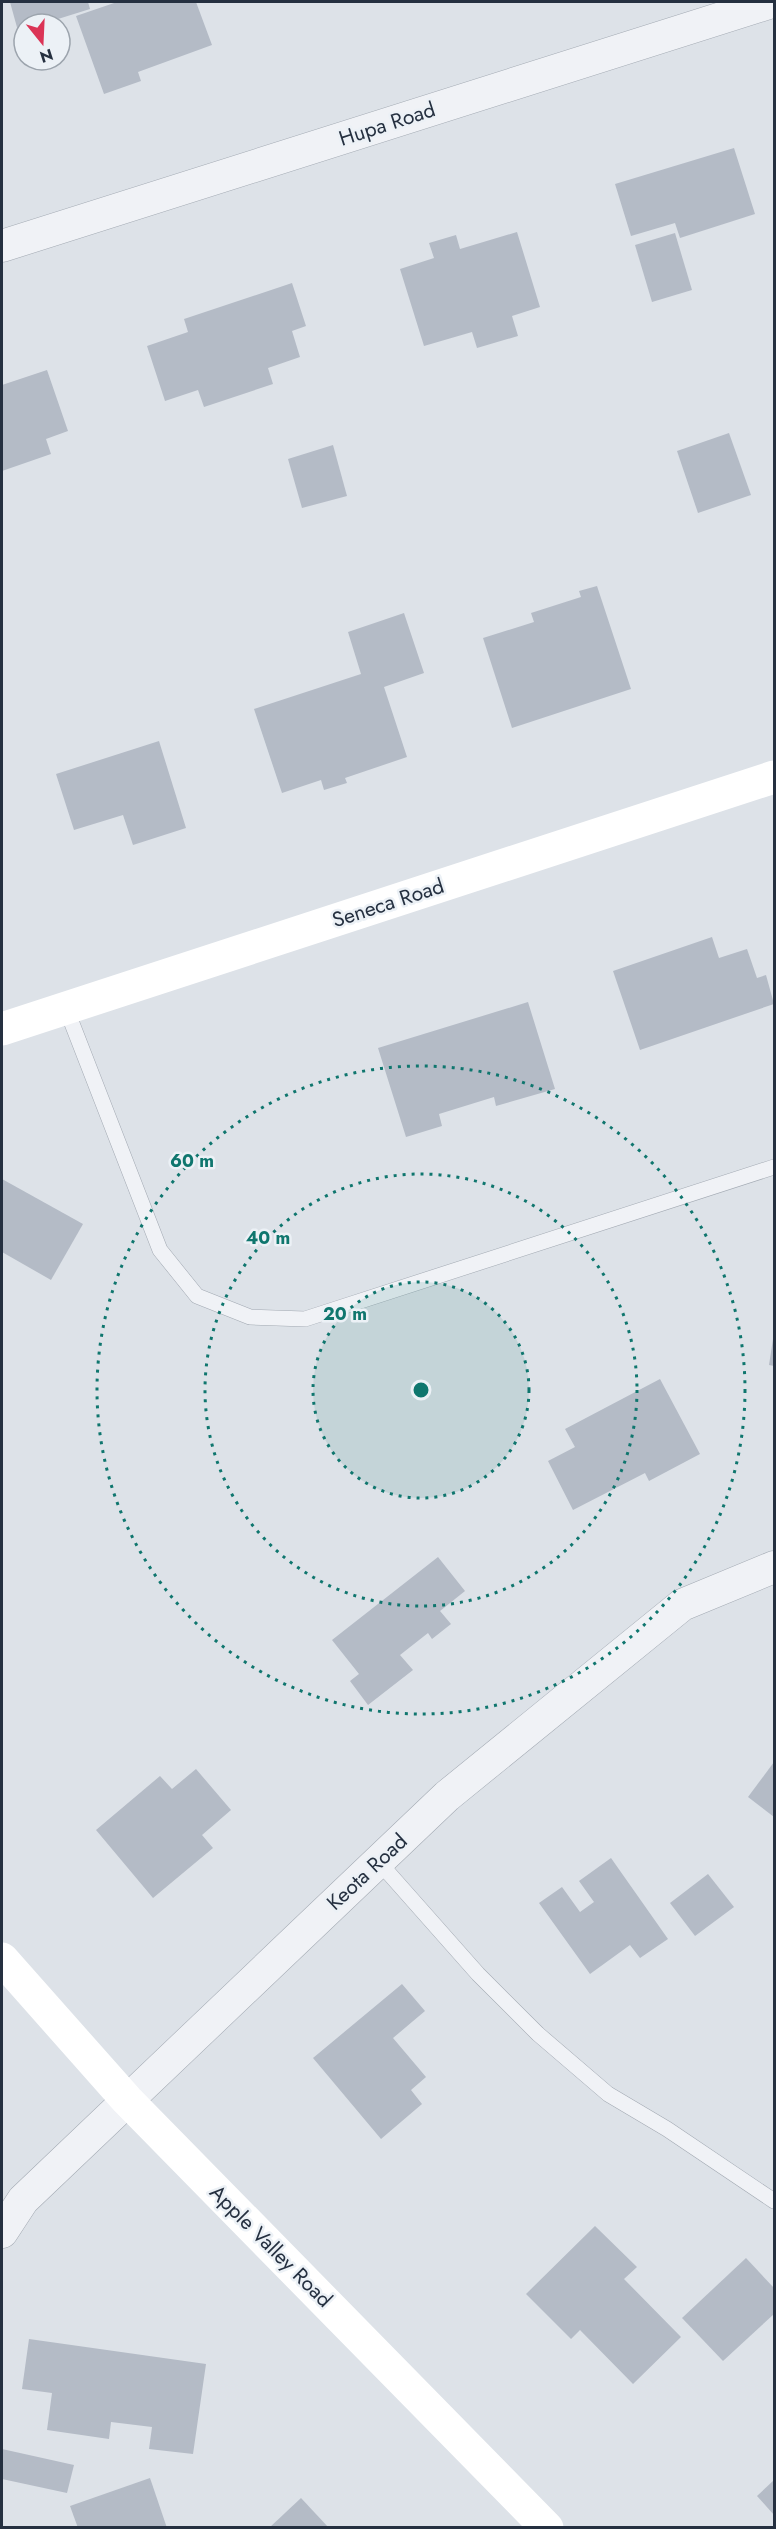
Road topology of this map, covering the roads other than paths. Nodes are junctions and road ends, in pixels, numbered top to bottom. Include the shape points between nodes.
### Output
1 (772, 2) edge
2 (2, 246) edge
3 (774, 777) edge
4 (66, 1008) junction
5 (2, 1029) edge
6 (774, 1167) edge
7 (774, 1567) edge
8 (378, 1861) junction
9 (2, 1959) edge
10 (127, 2100) junction
11 (774, 2201) edge
12 (2, 2232) edge
13 (547, 2528) edge

1 - 2 street, Hupa Road
3 - 4 street, Seneca Road
4 - 5 street, Seneca Road
4 - 6 lane via 160,1250 197,1296 250,1317 304,1319
7 - 8 street, Keota Road via 682,1605 447,1796
8 - 10 street, Keota Road
8 - 11 lane via 478,1974 538,2034 608,2094
9 - 10 street, Apple Valley Road
10 - 12 street, Keota Road via 23,2200
10 - 13 street, Apple Valley Road

